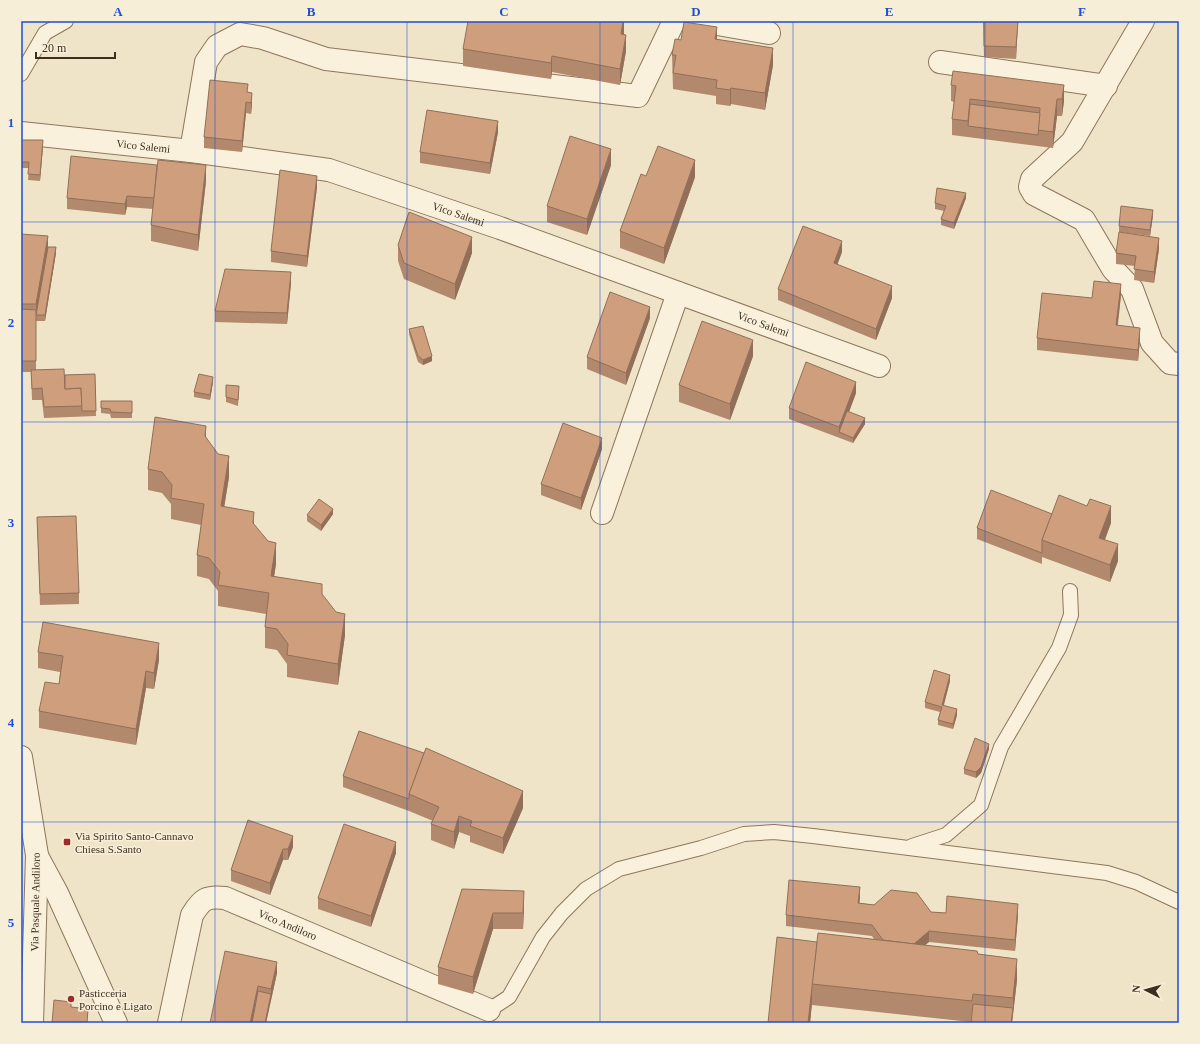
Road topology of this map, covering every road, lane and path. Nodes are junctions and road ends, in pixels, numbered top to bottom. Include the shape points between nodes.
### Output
1 (66, 21) edge
2 (674, 21) edge
3 (700, 21) edge
4 (1143, 21) edge
5 (769, 33) dead end
6 (940, 62) dead end
7 (21, 74) edge
8 (1106, 86) junction
9 (21, 133) edge
10 (190, 151) junction
11 (678, 293) junction
12 (1179, 364) edge
13 (879, 366) dead end
14 (602, 513) dead end
15 (1070, 591) dead end
16 (21, 757) edge
17 (908, 848) junction
18 (37, 855) junction
19 (1179, 902) edge
20 (489, 1010) joint
21 (32, 1023) edge
22 (116, 1023) edge
23 (169, 1023) edge

1 - 7 lane via 45,32
2 - 10 street via 638,96 326,59 264,38 240,34 217,46 206,62
3 - 5 street
4 - 8 street
6 - 8 street
8 - 12 street via 1072,142 1032,179 1030,187 1034,194 1084,220 1113,269 1132,289 1152,343 1170,362
9 - 10 street, Vico Salemi
10 - 11 street, Vico Salemi via 330,170
11 - 13 street, Vico Salemi
11 - 14 street
15 - 17 lane via 1071,615 1060,648 1001,748 981,805 946,835
16 - 18 street, Via Pasquale Andiloro
17 - 19 lane via 1107,873 1136,882
17 - 20 lane via 782,833 744,834 619,869 586,888 562,913 543,937 509,997
18 - 21 street, Via Pasquale Andiloro
18 - 22 street
20 - 23 street, Vico Andiloro via 225,898 214,897 201,901 192,915

